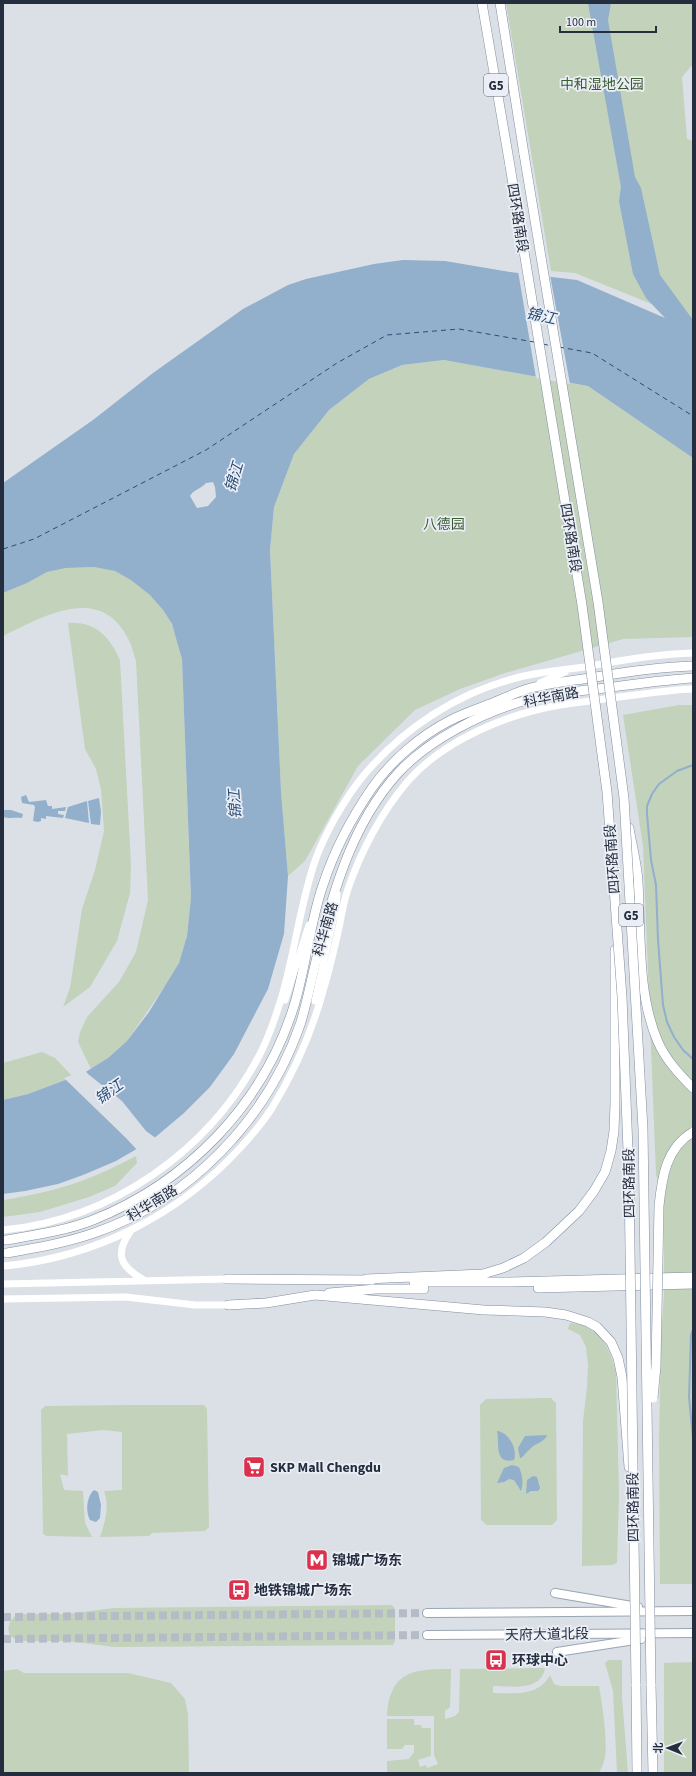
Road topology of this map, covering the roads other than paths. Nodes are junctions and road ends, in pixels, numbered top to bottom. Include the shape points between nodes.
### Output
1 (482, 3) edge
2 (500, 3) edge
3 (693, 653) edge
4 (693, 666) edge
5 (575, 668) junction
6 (693, 678) edge
7 (693, 689) edge
8 (526, 690) junction
9 (624, 798) junction
10 (323, 885) junction
11 (337, 888) junction
12 (616, 909) junction
13 (269, 1033) junction
14 (292, 1072) junction
15 (693, 1088) edge
16 (693, 1132) edge
17 (3, 1230) edge
18 (130, 1232) junction
19 (6, 1240) dead end
20 (7, 1253) dead end
21 (3, 1266) edge
22 (693, 1277) edge
23 (228, 1279) joint
24 (366, 1279) junction
25 (144, 1280) junction
26 (3, 1284) edge
27 (693, 1284) edge
28 (315, 1295) junction
29 (3, 1299) edge
30 (228, 1305) joint
31 (649, 1442) junction
32 (633, 1503) junction
33 (555, 1593) dead end
34 (667, 1611) junction
35 (693, 1611) edge
36 (427, 1613) tunnel mouth
37 (667, 1633) junction
38 (693, 1633) edge
39 (427, 1635) tunnel mouth
40 (557, 1652) dead end
41 (637, 1773) edge
42 (653, 1773) edge

1 - 12 highway, 四环路南段 / G5, bridge via 582,605 607,792
2 - 9 highway, 四环路南段 / G5, bridge via 598,602
3 - 5 main road via 632,658
4 - 8 highway, 科华南路 via 624,672
5 - 8 main road
5 - 13 main road via 517,678 462,698 418,724 391,746 363,776 326,836 315,861 282,995
6 - 11 highway, 科华南路 via 624,685 526,700 457,728 429,746 400,771 378,798 350,850
7 - 14 main road via 558,705 502,720 434,757 408,782 380,820 360,858 347,891 310,1033
8 - 10 highway, 科华南路 via 450,720 398,759 373,787 352,821
9 - 15 highway, bridge via 638,880 642,957 649,1015 658,1042 669,1062
9 - 31 highway, 四环路南段 / G5, bridge via 643,1129
10 - 13 main road via 282,1009
10 - 19 highway, 科华南路 via 293,1010 276,1054 254,1091 212,1144 178,1173 141,1198 92,1221 55,1232
11 - 14 main road via 336,906 324,954 319,989
11 - 20 highway, 科华南路 via 324,927 298,1029 264,1099 243,1127 207,1166 135,1216 94,1233 48,1246
12 - 24 highway, bridge via 615,1103 611,1151 605,1172 594,1191 579,1211 546,1242 524,1258 503,1268 483,1274
12 - 32 highway, 四环路南段 / G5, bridge via 629,1176
13 - 17 main road via 242,1084 215,1120 188,1148 152,1176 130,1191 101,1205 58,1219
14 - 18 main road via 271,1110 230,1159 174,1206
16 - 31 highway, bridge via 670,1156 661,1184 656,1366
18 - 21 main road via 94,1247 55,1258
18 - 25 main road via 122,1248 122,1261 127,1269
22 - 24 highway via 510,1282 411,1282
23 - 24 highway
23 - 25 main road
25 - 26 main road
27 - 28 highway via 620,1287 376,1288
28 - 30 highway via 266,1303
28 - 32 highway, bridge via 484,1310 545,1312 566,1315 596,1327 611,1342 622,1377
29 - 30 main road via 126,1297 195,1305
31 - 42 highway, 四环路南段 / G5, bridge
32 - 41 highway, 四环路南段 / G5, bridge
33 - 34 main road
34 - 35 main road
34 - 36 main road, 天府大道北段
37 - 38 main road
37 - 39 main road, 天府大道北段
37 - 40 main road

